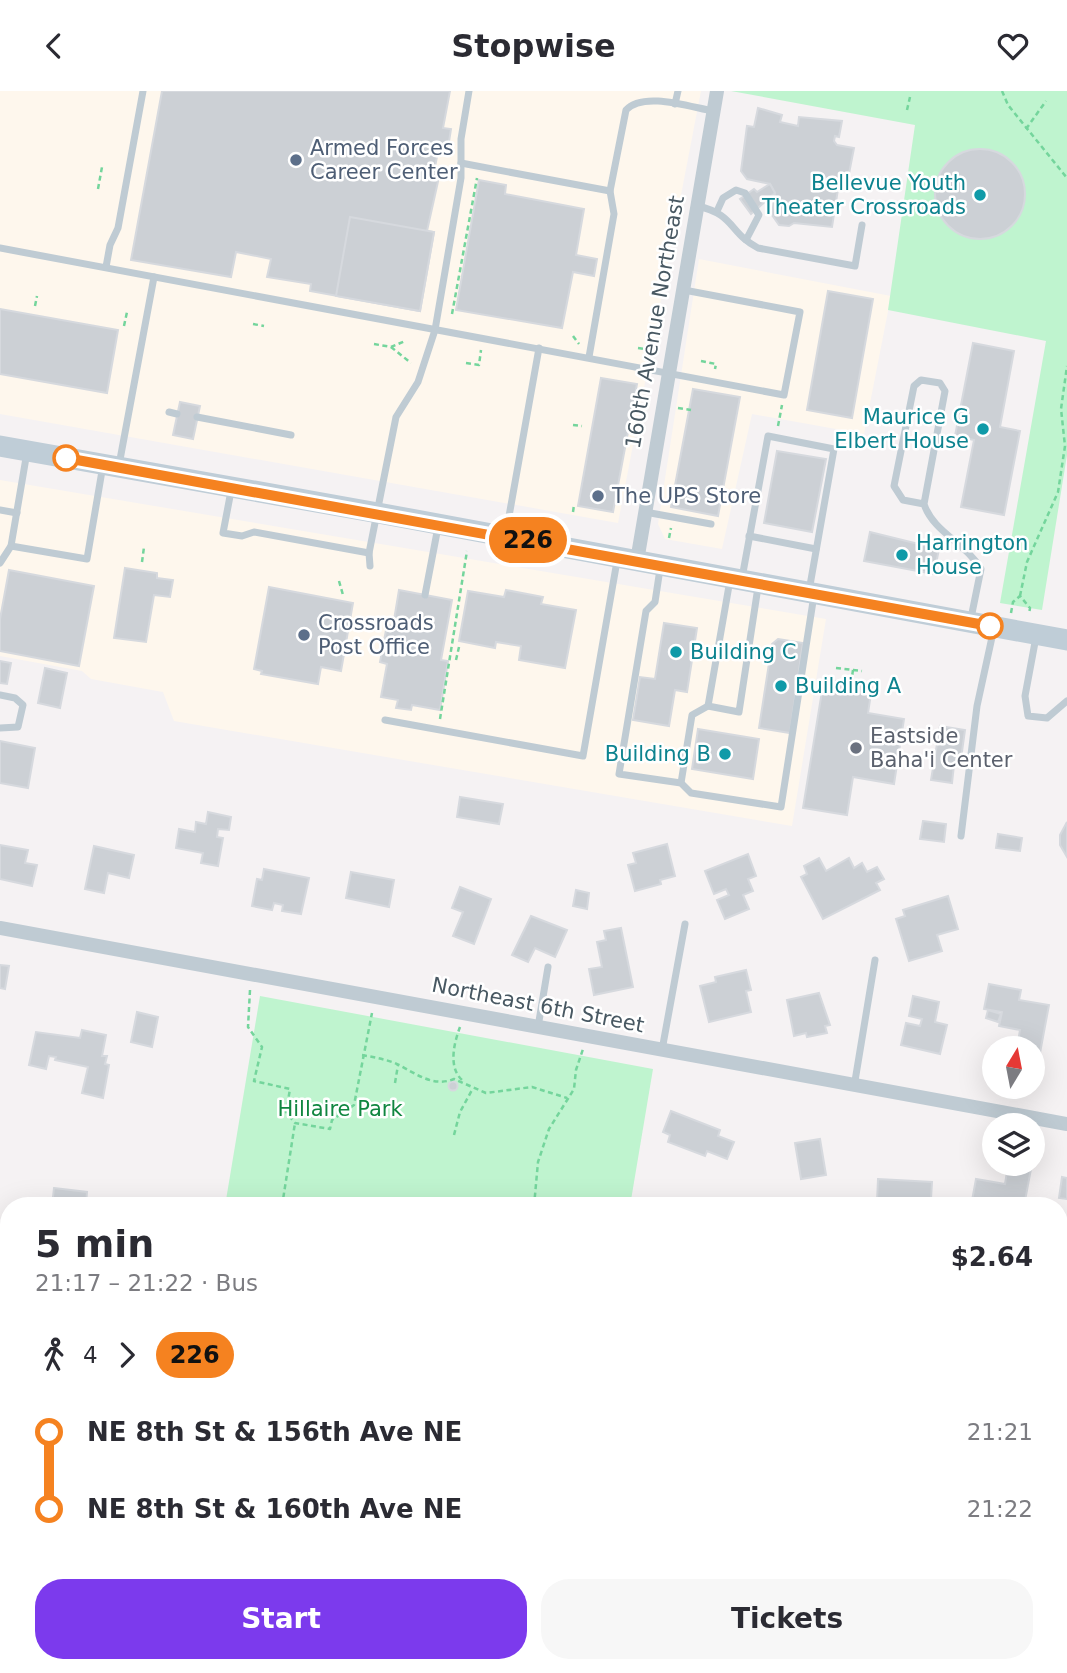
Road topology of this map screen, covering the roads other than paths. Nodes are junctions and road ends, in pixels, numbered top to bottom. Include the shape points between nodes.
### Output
1 (143, 91) edge
2 (469, 91) edge
3 (678, 91) edge
4 (717, 91) edge
5 (675, 104) junction
6 (713, 111) junction
7 (461, 163) junction
8 (610, 191) junction
9 (696, 206) junction
10 (718, 209) junction
11 (862, 225) dead end
12 (746, 240) junction
13 (0, 248) edge
14 (106, 267) junction
15 (155, 277) junction
16 (682, 289) junction
17 (435, 330) junction
18 (539, 348) junction
19 (589, 357) junction
20 (667, 372) junction
21 (197, 418) dead end
22 (292, 435) dead end
23 (0, 446) edge
24 (27, 451) junction
25 (111, 466) junction
26 (232, 487) junction
27 (924, 504) junction
28 (0, 510) edge
29 (644, 512) junction
30 (17, 513) junction
31 (378, 513) junction
32 (438, 524) junction
33 (711, 524) dead end
34 (505, 536) junction
35 (749, 536) junction
36 (11, 546) junction
37 (816, 549) junction
38 (369, 553) junction
39 (627, 559) junction
40 (0, 563) edge
41 (661, 565) junction
42 (370, 566) dead end
43 (744, 580) junction
44 (811, 593) junction
45 (425, 595) dead end
46 (1003, 620) junction
47 (970, 622) junction
48 (1032, 626) junction
49 (1067, 640) edge
50 (0, 695) edge
51 (1067, 701) edge
52 (708, 706) junction
53 (385, 720) dead end
54 (0, 727) edge
55 (681, 783) junction
56 (961, 836) dead end
57 (685, 924) dead end
58 (0, 928) edge
59 (875, 960) dead end
60 (548, 967) dead end
61 (538, 1027) junction
62 (662, 1050) junction
63 (855, 1087) junction
64 (1067, 1124) edge

1 - 14 lane via 118,228
2 - 7 lane
3 - 5 lane
4 - 6 street, 160th Avenue Northeast
5 - 6 lane
5 - 8 lane via 642,99 626,110
6 - 9 street, 160th Avenue Northeast
7 - 8 lane
7 - 17 lane
8 - 19 lane via 614,214
9 - 10 lane
9 - 16 street, 160th Avenue Northeast
10 - 12 lane
10 - 12 lane via 728,193 745,193 759,215
11 - 12 lane via 855,266 758,248
13 - 14 lane
14 - 15 lane
15 - 17 lane
15 - 25 lane
16 - 20 street, 160th Avenue Northeast
16 - 20 lane via 800,312 784,395
17 - 18 lane
17 - 31 lane via 418,382 396,417
18 - 19 lane
18 - 34 lane
19 - 20 lane
20 - 29 street, 160th Avenue Northeast
21 - 22 lane
23 - 24 main road
24 - 25 main road
24 - 30 lane
25 - 26 main road
25 - 36 lane via 87,559
26 - 31 main road
26 - 38 lane via 223,533 242,536 254,532
27 - 27 lane via 945,391 940,383 921,380 914,386 894,486 903,500
27 - 47 lane via 928,517 973,556 981,569
28 - 30 lane
29 - 33 lane
29 - 39 street, 160th Avenue Northeast
30 - 36 lane
31 - 32 main road
31 - 38 lane
32 - 34 main road
32 - 45 lane
34 - 39 main road
35 - 37 lane
35 - 37 lane via 768,436 834,449
35 - 43 lane
36 - 40 lane
37 - 44 lane
38 - 42 lane
39 - 41 main road
39 - 53 lane via 583,756
41 - 43 main road
41 - 55 lane via 655,602 646,611 619,774
43 - 44 main road
43 - 52 lane
43 - 52 lane via 739,712
44 - 47 main road
44 - 55 lane via 780,807 691,793
46 - 47 main road
46 - 48 main road
46 - 56 lane via 977,706
48 - 49 main road
48 - 51 lane via 1025,696 1028,716 1047,718
50 - 54 lane via 23,705 18,727
52 - 55 lane via 692,715
57 - 62 lane
58 - 61 street, Northeast 6th Street
59 - 63 lane
60 - 61 lane
61 - 62 street, Northeast 6th Street
62 - 63 street, Northeast 6th Street
63 - 64 street, Northeast 6th Street

